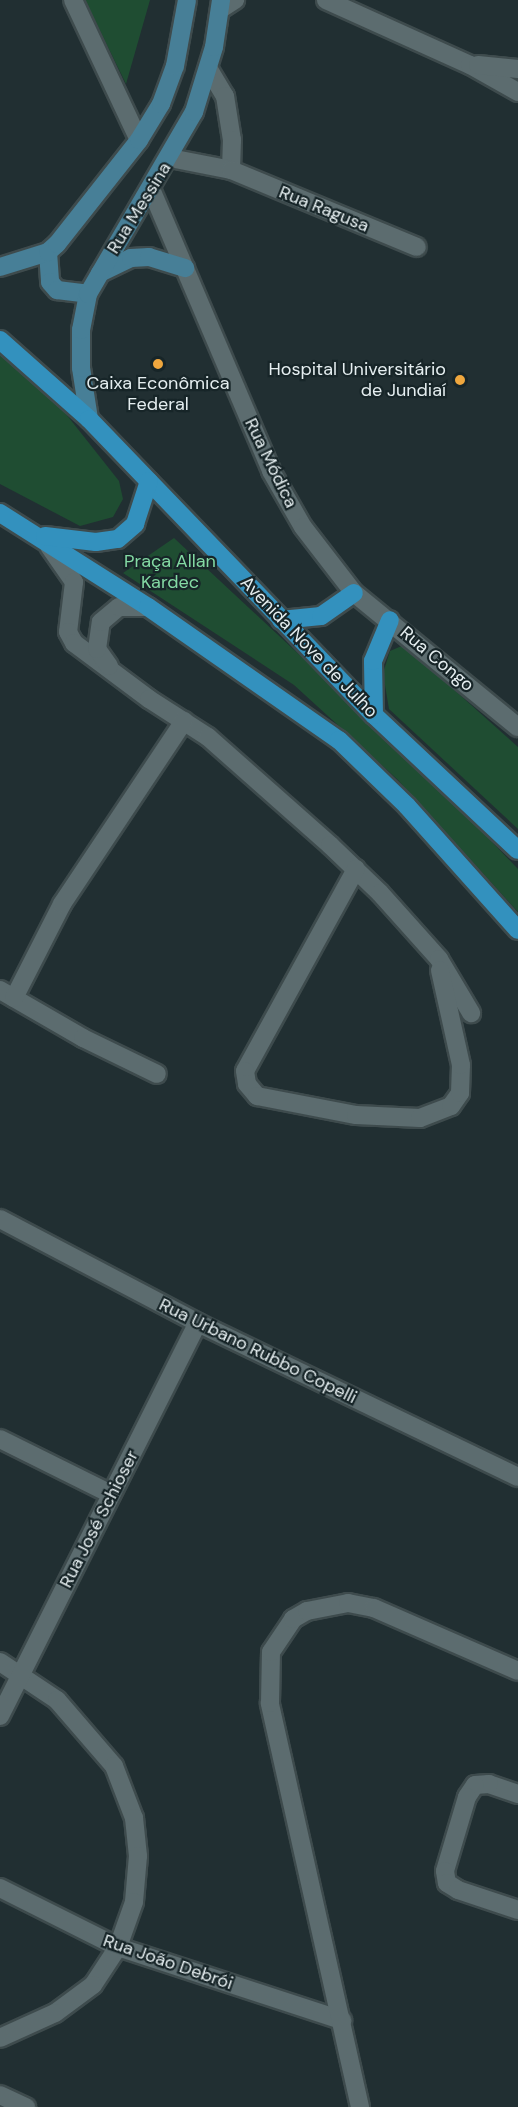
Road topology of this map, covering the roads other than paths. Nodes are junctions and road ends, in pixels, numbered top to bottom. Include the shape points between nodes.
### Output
1 (74, 0) edge
2 (187, 0) edge
3 (327, 0) edge
4 (226, 3) edge
5 (470, 64) junction
6 (208, 68) junction
7 (518, 69) edge
8 (518, 92) edge
9 (139, 140) junction
10 (170, 158) junction
11 (231, 170) junction
12 (152, 189) junction
13 (417, 247) dead end
14 (48, 252) junction
15 (0, 267) edge
16 (184, 268) junction
17 (96, 276) junction
18 (88, 294) junction
19 (0, 340) edge
20 (88, 419) junction
21 (149, 481) junction
22 (0, 513) edge
23 (40, 535) junction
24 (354, 593) junction
25 (148, 607) junction
26 (281, 620) junction
27 (390, 620) junction
28 (116, 675) junction
29 (374, 715) junction
30 (184, 721) junction
31 (518, 727) edge
32 (518, 850) edge
33 (356, 869) junction
34 (518, 930) edge
35 (439, 959) junction
36 (7, 994) edge
37 (471, 1013) dead end
38 (157, 1074) dead end
39 (0, 1219) edge
40 (198, 1323) junction
41 (0, 1439) edge
42 (518, 1477) edge
43 (111, 1494) junction
44 (0, 1662) edge
45 (518, 1671) edge
46 (21, 1673) junction
47 (0, 1716) edge
48 (518, 1794) edge
49 (0, 1888) edge
50 (518, 1910) edge
51 (118, 1947) junction
52 (342, 2020) junction
53 (0, 2038) edge
54 (0, 2095) edge
55 (360, 2102) edge
56 (26, 2107) edge

1 - 9 street
2 - 9 main road, Rua Messina via 175,66 160,104
3 - 5 street
4 - 6 main road, Rua Messina
5 - 7 street
5 - 8 street
6 - 10 main road, Rua Messina via 194,112
6 - 11 street via 225,96 232,140
9 - 14 main road, Rua Messina via 84,214
10 - 11 street, Rua Ragusa
10 - 12 main road, Rua Messina
11 - 13 street, Rua Ragusa
12 - 16 street, Rua Módica
12 - 17 main road, Rua Messina
14 - 15 main road, Rua Messina
14 - 18 main road via 50,282 57,290
16 - 17 main road via 149,257 131,258
16 - 24 street, Rua Módica via 271,471 303,527
17 - 18 main road, Rua Messina
18 - 20 main road, Rua Messina via 81,330 81,358
19 - 20 main road, Avenida Nove de Julho
20 - 21 main road, Avenida Nove de Julho
21 - 23 main road via 135,524 118,539 96,542
21 - 26 main road, Avenida Nove de Julho
22 - 23 main road
23 - 25 main road
23 - 28 street via 74,582 68,632 74,643
24 - 26 main road via 321,616
24 - 27 street, Rua Congo
25 - 28 street via 119,607 101,622 97,649
25 - 34 main road via 339,740 407,806
26 - 29 main road, Avenida Nove de Julho
27 - 29 main road via 373,661
27 - 31 street, Rua Congo
28 - 30 street
29 - 32 main road, Avenida Nove de Julho
30 - 33 street via 250,770
30 - 36 street via 62,903
33 - 35 street
33 - 35 street via 245,1071 247,1084 257,1096 356,1115 420,1118 451,1106 460,1093 461,1065
35 - 37 street
36 - 38 street
39 - 40 street, Rua Urbano Rubbo Copelli
40 - 42 street, Rua Urbano Rubbo Copelli
40 - 43 street, Rua José Schioser
41 - 43 street
43 - 46 street, Rua José Schioser
44 - 46 street
45 - 52 street via 374,1608 348,1603 307,1611 293,1619 271,1652 270,1703
46 - 47 street, Rua José Schioser
46 - 51 street via 57,1700 114,1766 134,1818 138,1856 134,1902
48 - 50 street via 489,1784 475,1785 467,1797 445,1871 447,1883 458,1890
49 - 51 street, Rua João Debrói
51 - 52 street, Rua João Debrói
51 - 53 street via 93,1985 55,2013
52 - 55 street
54 - 56 street

